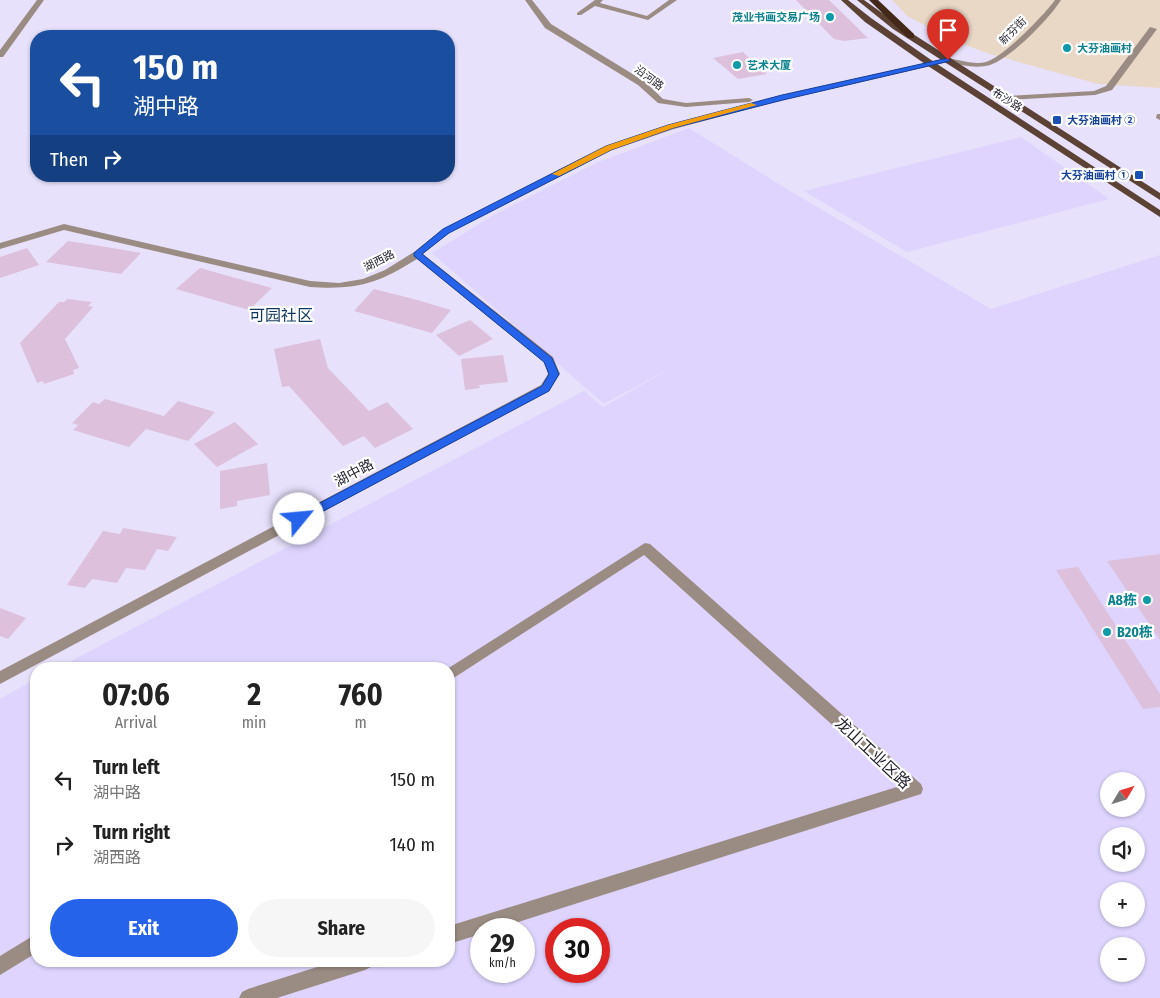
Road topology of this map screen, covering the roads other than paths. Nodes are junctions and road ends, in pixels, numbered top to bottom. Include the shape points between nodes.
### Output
1 (41, 0) edge
2 (528, 0) edge
3 (674, 0) edge
4 (844, 0) edge
5 (860, 0) edge
6 (873, 0) edge
7 (1058, 0) edge
8 (597, 2) edge
9 (579, 14) dead end
10 (1153, 29) dead end
11 (911, 36) junction
12 (0, 55) edge
13 (948, 60) junction
14 (931, 64) junction
15 (782, 98) junction
16 (1006, 98) junction
17 (1160, 197) edge
18 (1160, 214) edge
19 (0, 246) edge
20 (417, 254) junction
21 (30, 662) edge
22 (30, 662) edge
23 (455, 671) edge
24 (0, 678) edge
25 (455, 933) edge
26 (30, 947) edge
27 (0, 966) edge
28 (347, 967) edge
29 (248, 998) edge

1 - 12 street
2 - 15 street, 沿河路 via 548,26 641,83 661,101 686,105
3 - 8 street via 648,18
4 - 14 main road, 布沙路
5 - 11 main road, 布沙路
6 - 11 highway
7 - 13 street, 新芬街 via 1004,56 990,63 975,65
8 - 9 street
10 - 16 street via 1109,88 1096,93
11 - 13 main road, 布沙路
13 - 14 street, 湖西路
13 - 16 main road, 布沙路
14 - 15 street, 湖西路
14 - 18 main road, 布沙路
15 - 20 street, 湖西路 via 671,126 609,148 446,231
16 - 17 main road, 布沙路
19 - 20 street, 湖西路 via 64,227 310,284 339,286 365,282 389,272
20 - 21 street, 湖中路 via 549,360 554,374 545,388
22 - 24 street, 湖中路
23 - 25 street, 龙山工业区路 via 645,548 916,789
26 - 27 street
28 - 29 street

